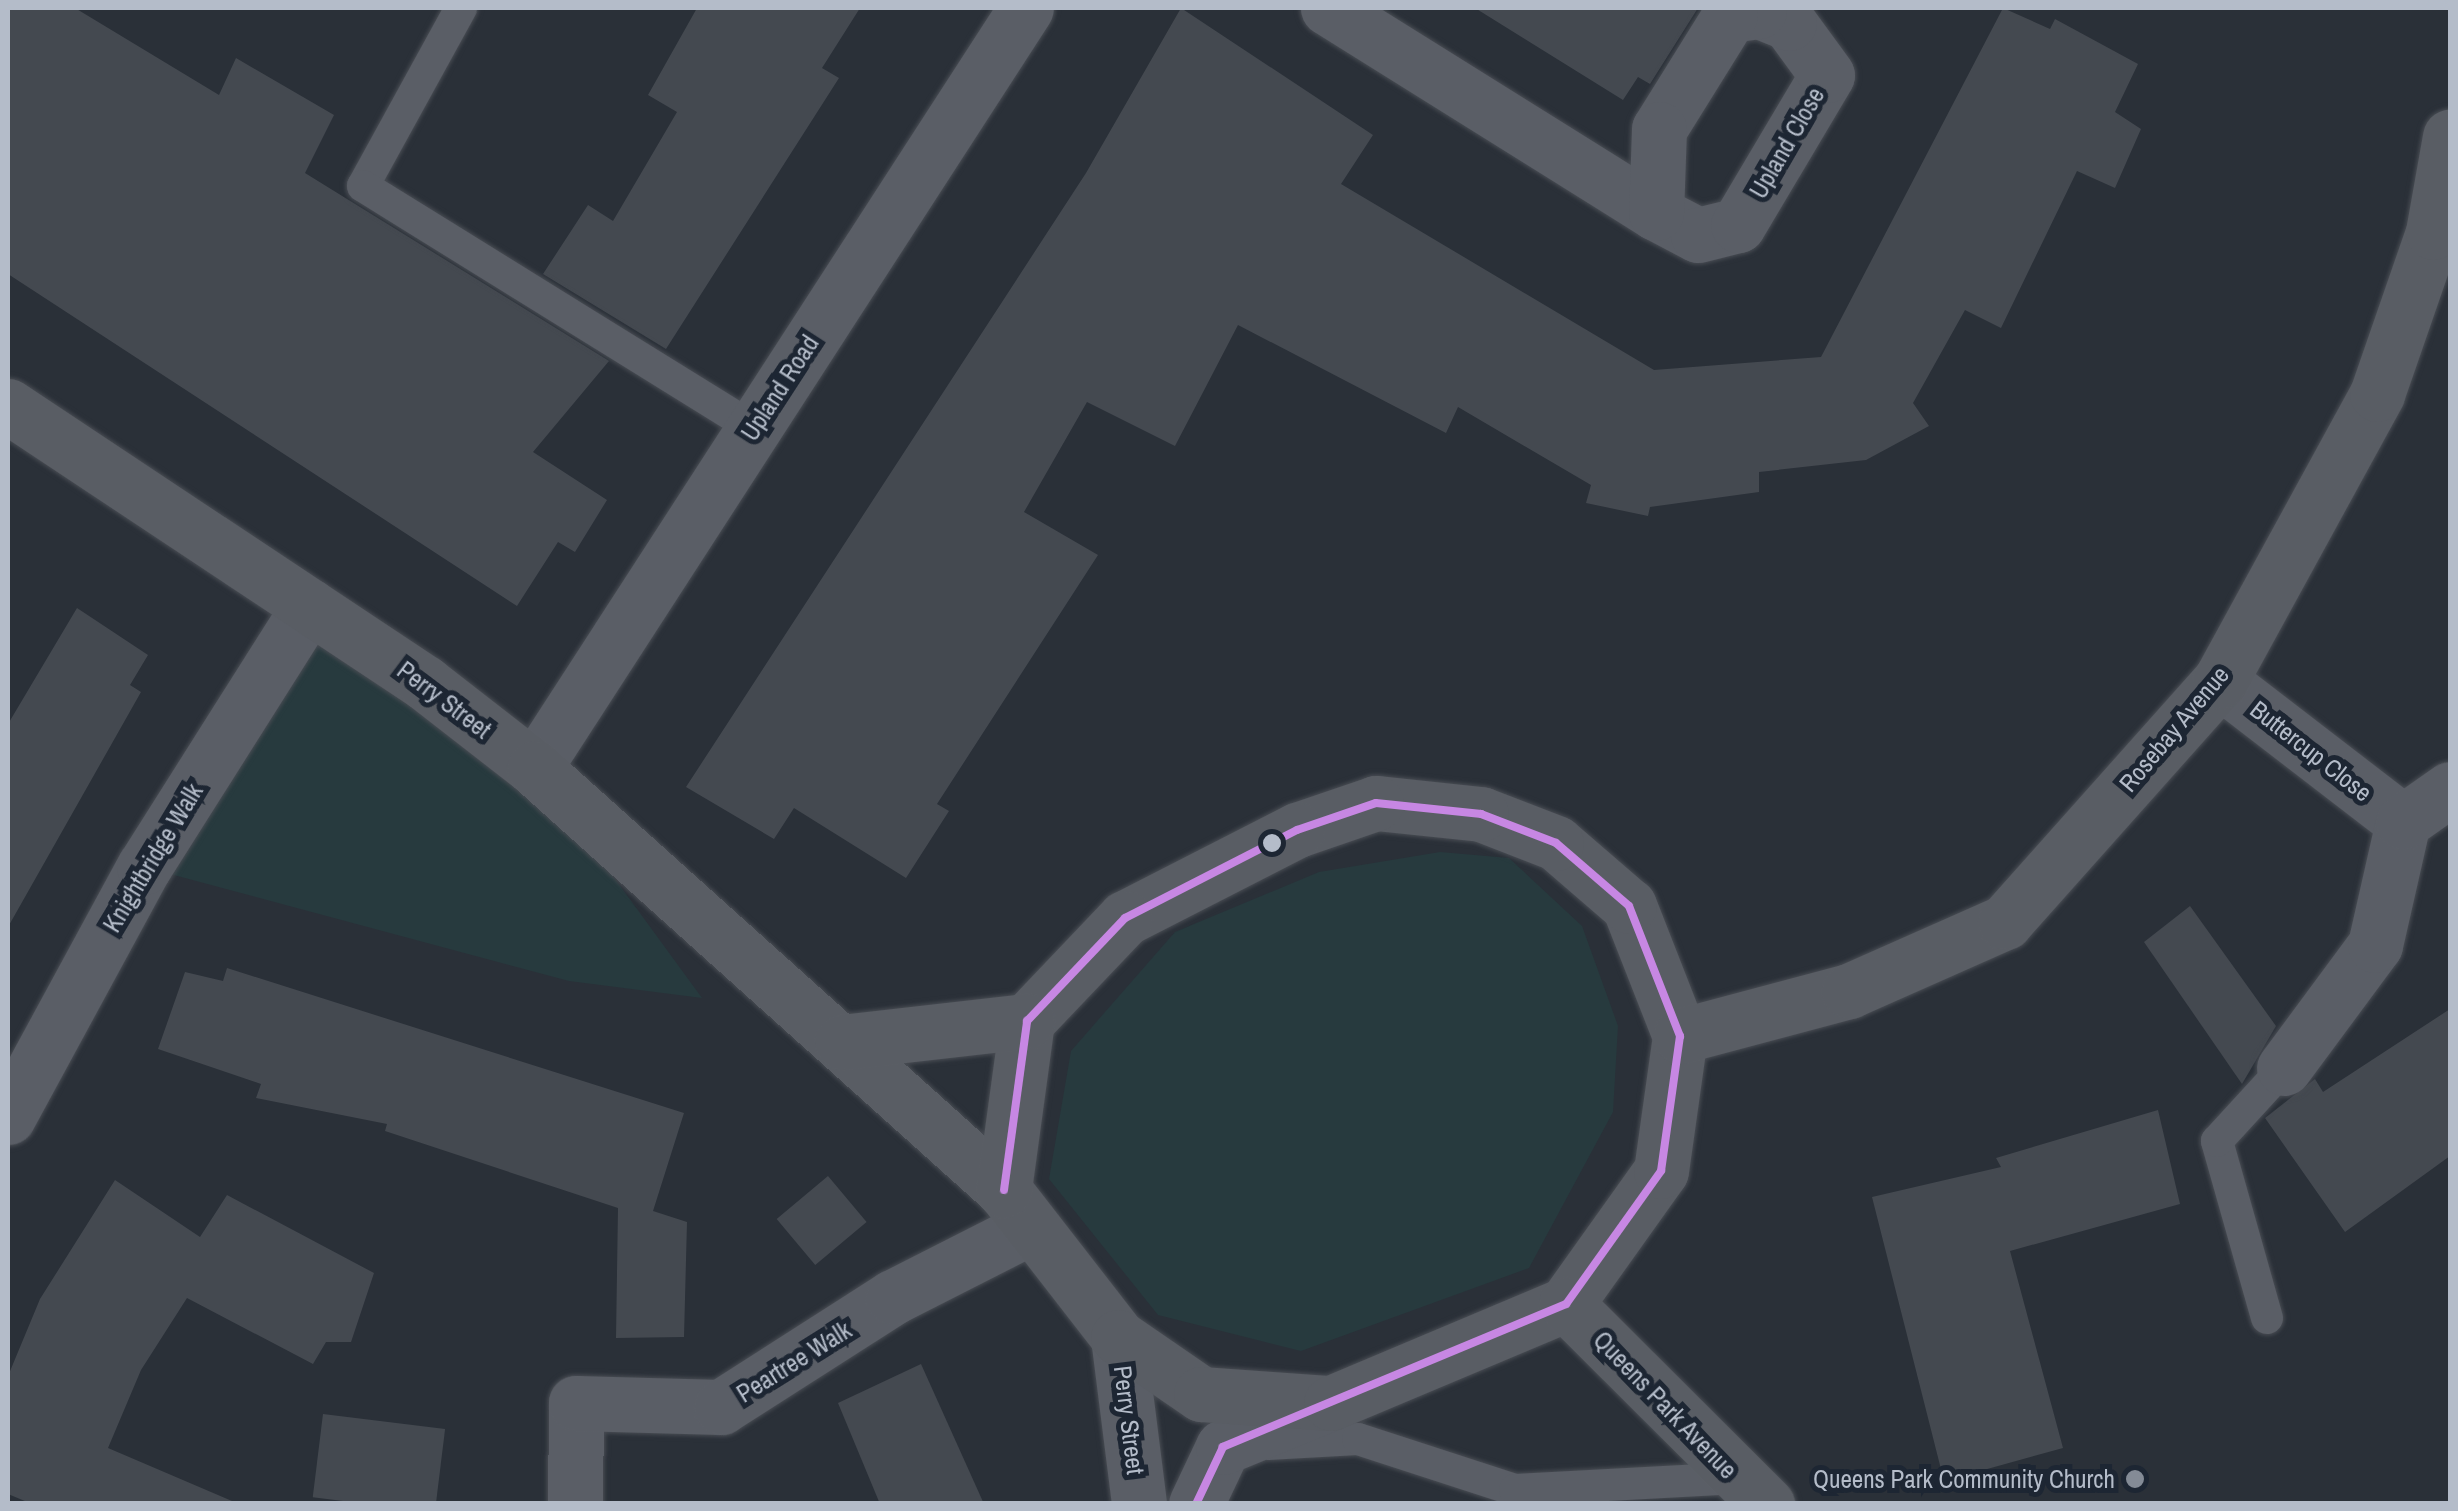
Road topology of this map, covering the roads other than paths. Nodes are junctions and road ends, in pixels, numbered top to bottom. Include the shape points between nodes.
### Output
1 (461, 8) edge
2 (1026, 8) edge
3 (1328, 8) edge
4 (2450, 136) edge
5 (1656, 213) dead end
6 (8, 406) edge
7 (754, 428) junction
8 (309, 606) junction
9 (2220, 681) junction
10 (534, 768) junction
11 (2450, 788) edge
12 (2402, 822) junction
13 (1027, 1021) junction
14 (1680, 1036) junction
15 (842, 1042) junction
16 (2284, 1068) joint
17 (8, 1117) edge
18 (1017, 1210) junction
19 (1566, 1304) junction
20 (2266, 1318) dead end
21 (1118, 1337) junction
22 (1331, 1403) junction
23 (1223, 1447) junction
24 (1751, 1491) edge
25 (575, 1504) edge
26 (1139, 1504) edge
27 (1196, 1504) edge

1 - 7 lane via 363,186
2 - 7 street, Upland Road
3 - 5 street
4 - 9 street, Rosebay Avenue via 2433,232 2377,394
6 - 8 street, Perry Street
7 - 10 street, Upland Road
8 - 10 street, Perry Street
8 - 17 street, Knightbridge Walk via 144,867
9 - 12 street, Buttercup Close
9 - 14 street, Rosebay Avenue via 2005,922 1849,991
10 - 15 street, Perry Street
11 - 12 street
12 - 16 street via 2375,945
13 - 14 street via 1125,918 1296,830 1376,803 1481,814 1556,843 1629,906
13 - 15 street
13 - 18 street
14 - 19 street via 1662,1171
15 - 18 street, Perry Street
16 - 20 lane via 2217,1141
18 - 21 street, Perry Street
18 - 25 street, Peartree Walk via 720,1407 576,1403
19 - 22 street via 1436,1351
19 - 24 street, Queens Park Avenue
21 - 22 street, Perry Street via 1201,1394
21 - 26 street, Perry Street
22 - 23 street
23 - 24 lane via 1358,1438 1515,1490
23 - 27 street

